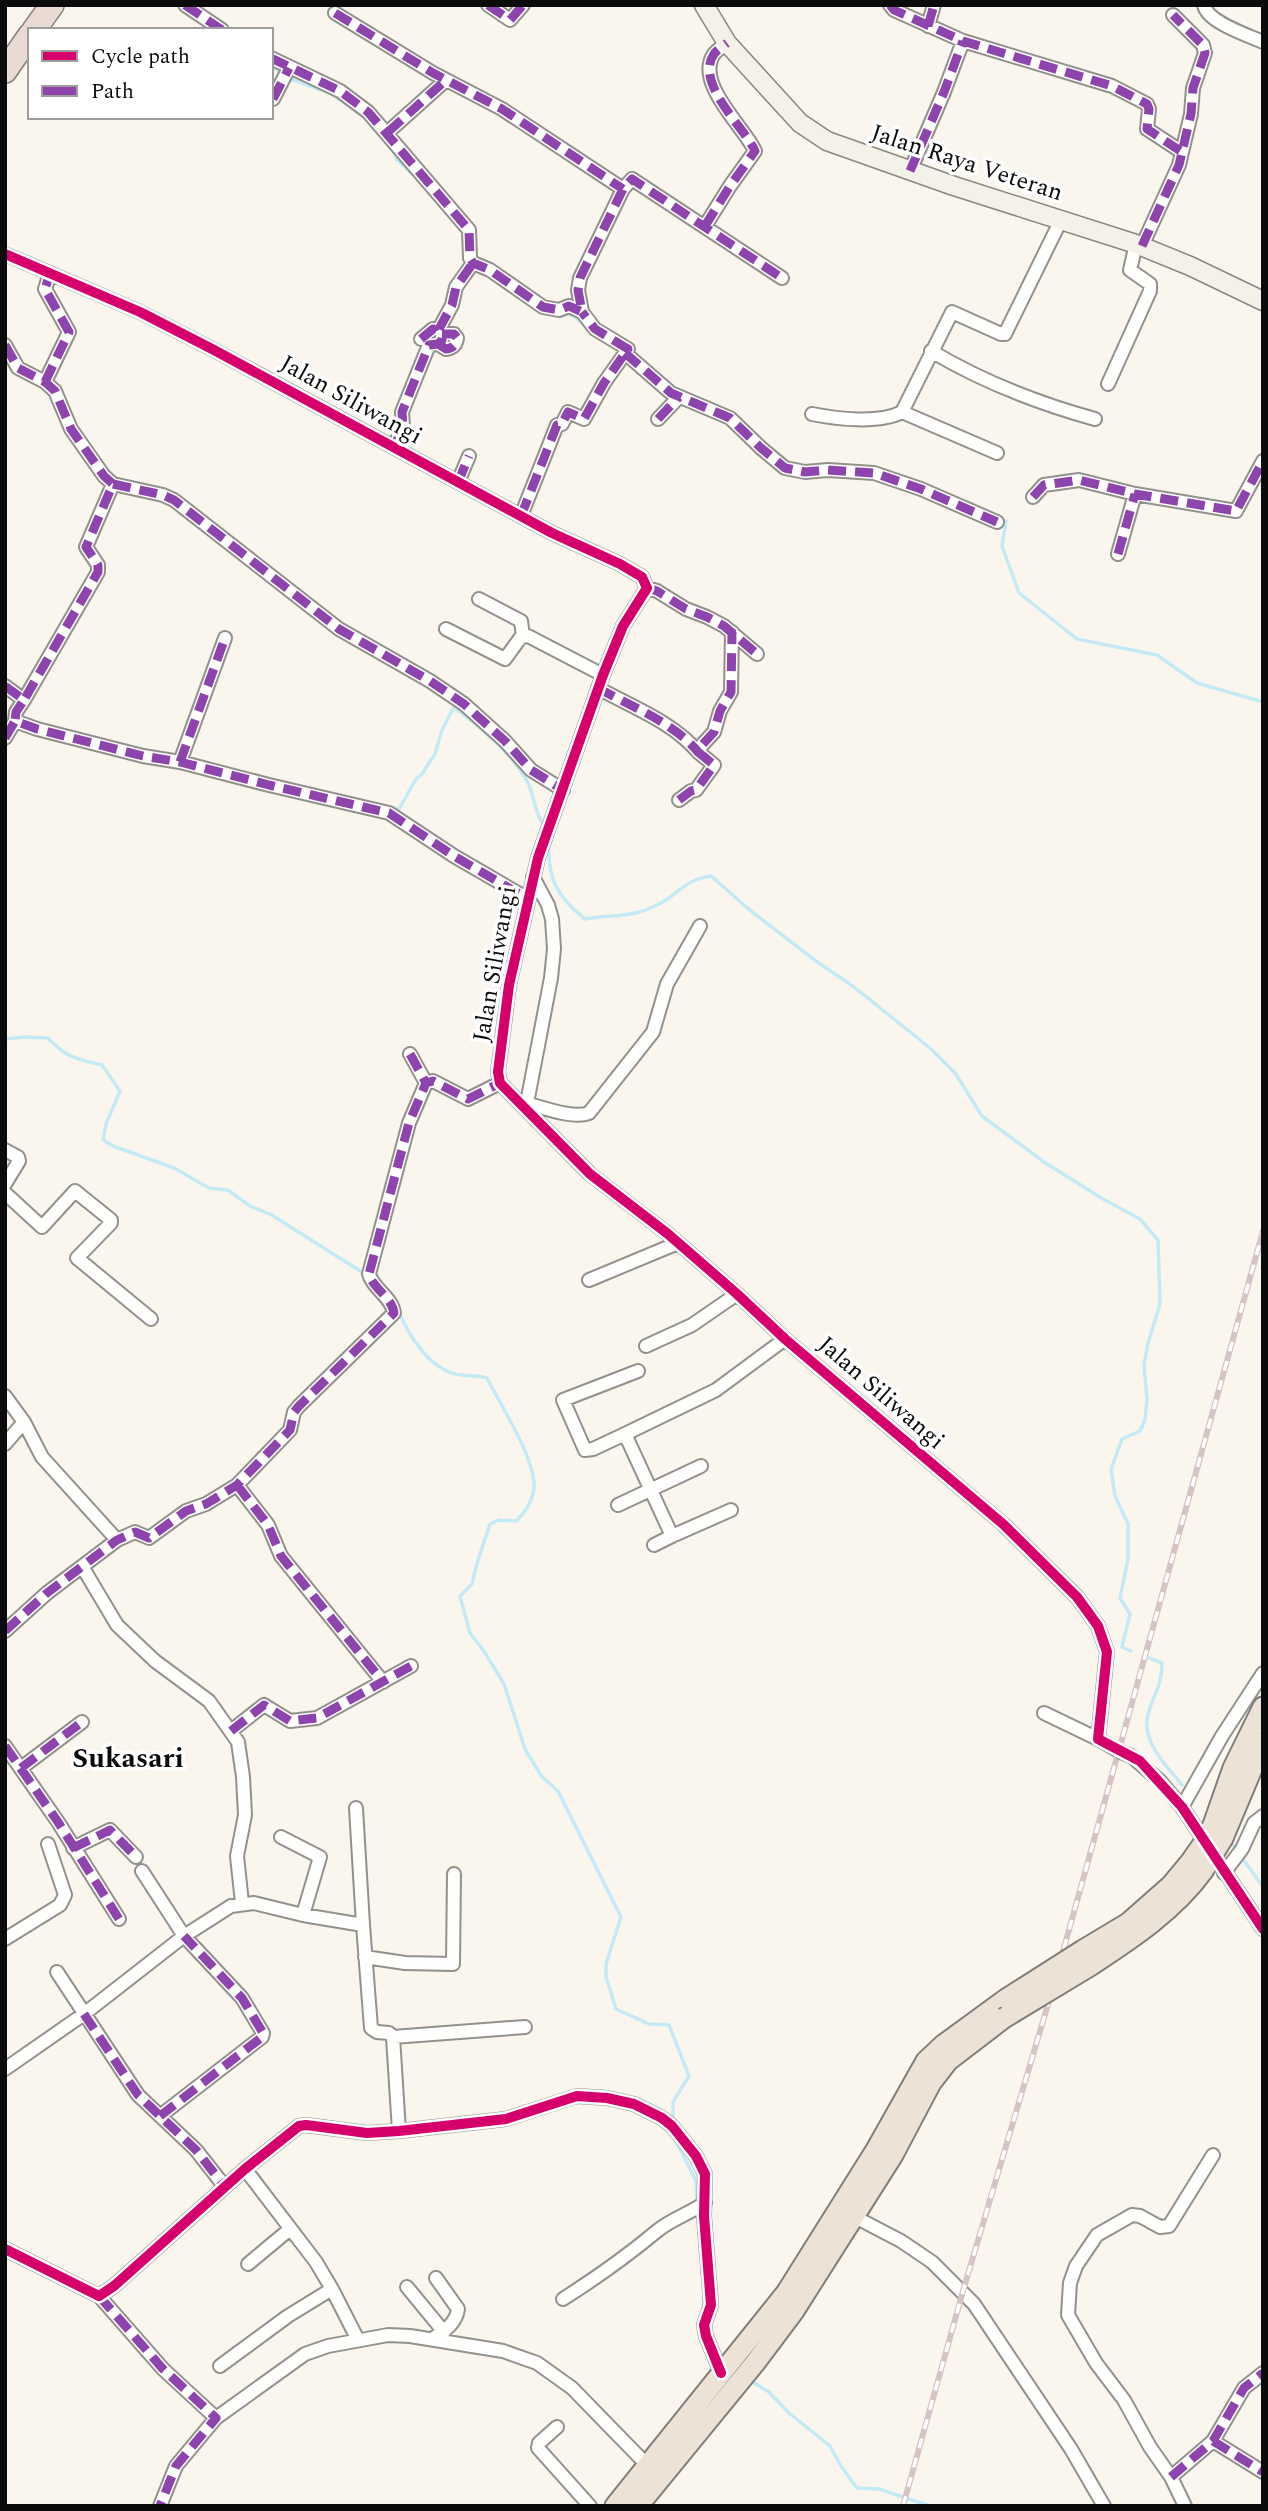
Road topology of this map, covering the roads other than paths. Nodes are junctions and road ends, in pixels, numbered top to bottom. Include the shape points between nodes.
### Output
1 (52, 5) edge
2 (185, 5) edge
3 (488, 5) edge
4 (523, 5) edge
5 (704, 5) edge
6 (890, 5) edge
7 (934, 5) edge
8 (1203, 5) edge
9 (335, 12) dead end
10 (1173, 15) dead end
11 (928, 26) junction
12 (35, 28) edge
13 (219, 28) edge
14 (28, 38) edge
15 (962, 41) junction
16 (1263, 42) edge
17 (727, 43) junction
18 (273, 59) edge
19 (289, 68) junction
20 (5, 71) edge
21 (446, 80) junction
22 (273, 99) dead end
23 (388, 132) junction
24 (1182, 152) junction
25 (910, 171) junction
26 (623, 189) junction
27 (1060, 220) junction
28 (705, 226) junction
29 (1139, 245) junction
30 (5, 254) edge
31 (473, 263) junction
32 (50, 273) junction
33 (782, 278) dead end
34 (1263, 301) edge
35 (582, 312) junction
36 (440, 335) junction
37 (421, 339) dead end
38 (5, 345) edge
39 (931, 351) junction
40 (626, 352) junction
41 (46, 382) junction
42 (1108, 384) dead end
43 (678, 398) junction
44 (902, 412) junction
45 (812, 414) dead end
46 (661, 416) dead end
47 (1095, 419) dead end
48 (394, 447) junction
49 (997, 453) dead end
50 (469, 456) dead end
51 (1263, 461) edge
52 (458, 482) junction
53 (113, 484) junction
54 (1135, 494) junction
55 (1033, 497) dead end
56 (521, 516) junction
57 (997, 522) dead end
58 (1118, 554) dead end
59 (647, 588) junction
60 (479, 599) dead end
61 (446, 629) dead end
62 (732, 632) junction
63 (523, 636) junction
64 (225, 638) dead end
65 (757, 654) dead end
66 (600, 681) junction
67 (5, 686) edge
68 (24, 700) junction
69 (15, 720) junction
70 (5, 738) edge
71 (698, 752) junction
72 (180, 762) junction
73 (564, 790) junction
74 (679, 800) dead end
75 (533, 877) junction
76 (528, 898) junction
77 (700, 926) dead end
78 (410, 1054) dead end
79 (426, 1083) junction
80 (500, 1083) junction
81 (523, 1102) junction
82 (5, 1150) edge
83 (5, 1184) edge
84 (5, 1193) edge
85 (678, 1243) junction
86 (589, 1280) dead end
87 (737, 1294) junction
88 (151, 1320) dead end
89 (785, 1339) junction
90 (646, 1346) dead end
91 (638, 1371) dead end
92 (5, 1396) edge
93 (24, 1422) junction
94 (625, 1434) junction
95 (5, 1444) edge
96 (701, 1466) dead end
97 (237, 1485) junction
98 (651, 1489) junction
99 (618, 1505) dead end
100 (730, 1510) dead end
101 (672, 1536) junction
102 (117, 1540) junction
103 (654, 1545) dead end
104 (83, 1568) junction
105 (5, 1631) edge
106 (411, 1666) dead end
107 (1263, 1673) edge
108 (383, 1682) junction
109 (1263, 1707) edge
110 (1044, 1713) dead end
111 (82, 1722) dead end
112 (231, 1731) junction
113 (1098, 1739) junction
114 (1263, 1743) edge
115 (5, 1746) edge
116 (22, 1768) junction
117 (1182, 1807) junction
118 (356, 1808) dead end
119 (1263, 1816) edge
120 (1218, 1832) junction
121 (281, 1837) dead end
122 (48, 1843) dead end
123 (73, 1848) junction
124 (136, 1857) dead end
125 (142, 1871) dead end
126 (1224, 1873) junction
127 (454, 1874) dead end
128 (242, 1903) junction
129 (303, 1915) junction
130 (119, 1919) dead end
131 (363, 1924) junction
132 (1263, 1929) edge
133 (184, 1936) junction
134 (5, 1939) edge
135 (365, 1957) junction
136 (57, 1972) dead end
137 (1005, 2008) junction
138 (84, 2014) junction
139 (525, 2027) dead end
140 (393, 2037) junction
141 (5, 2069) edge
142 (160, 2116) junction
143 (399, 2131) junction
144 (1213, 2155) dead end
145 (245, 2169) junction
146 (225, 2186) junction
147 (705, 2203) junction
148 (855, 2217) junction
149 (290, 2229) junction
150 (5, 2249) edge
151 (248, 2264) dead end
152 (436, 2278) dead end
153 (407, 2287) dead end
154 (332, 2289) junction
155 (99, 2296) junction
156 (563, 2299) dead end
157 (444, 2332) junction
158 (432, 2339) junction
159 (358, 2340) junction
160 (220, 2366) dead end
161 (721, 2373) junction
162 (1263, 2373) edge
163 (216, 2418) junction
164 (557, 2427) dead end
165 (1213, 2441) junction
166 (648, 2466) junction
167 (1263, 2472) edge
168 (1171, 2477) junction
169 (160, 2506) edge
170 (590, 2506) edge
171 (615, 2506) edge
172 (638, 2506) edge
173 (1104, 2506) edge
174 (1185, 2506) edge

1 - 12 highway
2 - 13 street
3 - 4 street via 510,20
5 - 17 street, Jalan Raya Veteran
6 - 11 street
7 - 11 street
8 - 16 street via 1214,20
9 - 21 street
10 - 24 street via 1205,50
11 - 15 street
14 - 20 highway
15 - 24 street via 1112,86 1147,104 1147,129
15 - 25 street
17 - 25 street, Jalan Raya Veteran via 811,132
17 - 28 street via 714,54 712,78 755,154
18 - 19 street
19 - 22 street
19 - 23 street via 347,96
21 - 23 street
21 - 26 street via 502,109
23 - 31 street via 469,230
24 - 29 street
25 - 27 street, Jalan Raya Veteran
26 - 28 street via 635,180
26 - 35 street via 580,278
27 - 29 street, Jalan Raya Veteran
27 - 39 street via 1005,334 951,312
28 - 33 street
29 - 34 street, Jalan Raya Veteran
29 - 42 street via 1130,270 1150,284 1150,291
30 - 32 street, Jalan Siliwangi
31 - 35 street via 544,307 559,310 569,306
31 - 36 street via 456,287
32 - 41 street via 45,289 69,336
32 - 48 street, Jalan Siliwangi via 140,312
35 - 40 street via 595,329
36 - 37 street via 433,329
36 - 48 street via 429,345 412,384
38 - 41 street via 23,373
39 - 44 street
39 - 47 street via 987,382
40 - 43 street
40 - 56 street via 584,419 568,412 557,425
41 - 53 street via 59,397 71,429
43 - 46 street
43 - 57 street via 730,418 785,468 874,473
44 - 45 street via 893,417 849,419
44 - 49 street
48 - 52 street, Jalan Siliwangi
50 - 52 street
51 - 54 street via 1236,511
52 - 56 street, Jalan Siliwangi
53 - 68 street via 86,547 99,572
53 - 73 street via 174,500 339,629 464,704 531,770
54 - 55 street via 1079,480 1044,485
54 - 58 street
56 - 59 street, Jalan Siliwangi via 642,577
59 - 62 street
59 - 66 street, Jalan Siliwangi via 623,626
60 - 63 street via 521,621
61 - 63 street via 505,659
62 - 65 street
62 - 71 street via 731,692 714,732
63 - 66 street
64 - 72 street
66 - 71 street via 687,738
66 - 73 street, Jalan Siliwangi
67 - 68 street
68 - 69 street
69 - 70 street
69 - 72 street
71 - 74 street via 714,765 696,790
72 - 76 street via 389,813
73 - 75 street, Jalan Siliwangi
75 - 76 street, Jalan Siliwangi
75 - 81 street via 548,905 554,949
76 - 80 street, Jalan Siliwangi via 509,985
77 - 81 street via 667,984 653,1032 589,1113 569,1114
78 - 79 street
79 - 80 street via 433,1081 468,1099
79 - 97 street via 409,1123 369,1274 394,1313 299,1406 290,1430
80 - 81 street, Jalan Siliwangi
81 - 85 street, Jalan Siliwangi via 563,1150
82 - 83 street via 19,1161
84 - 88 street via 42,1227 75,1191 111,1220 77,1258
85 - 86 street
85 - 87 street, Jalan Siliwangi
87 - 89 street, Jalan Siliwangi
87 - 90 street via 692,1325
89 - 94 street via 716,1390
89 - 113 street, Jalan Siliwangi via 1003,1524 1077,1597 1098,1626 1107,1653
91 - 94 street via 564,1400 585,1450
92 - 93 street
93 - 95 street
93 - 102 street via 42,1457
94 - 98 street
96 - 98 street
97 - 102 street via 187,1511 149,1538 135,1532
97 - 108 street via 268,1525 281,1556
98 - 99 street
98 - 101 street
100 - 101 street
101 - 103 street
102 - 104 street
104 - 105 street
104 - 112 street via 117,1626 209,1701
106 - 108 street
107 - 117 street
108 - 112 street via 308,1721 290,1721 264,1705
109 - 120 main road via 1233,1768
110 - 113 street
111 - 116 street
112 - 128 street via 243,1777 245,1826 237,1863
113 - 117 street, bridge via 1131,1756
114 - 120 main road
115 - 116 street
116 - 123 street
117 - 126 street
118 - 131 street
119 - 126 street
120 - 137 main road, bridge via 1207,1838 1197,1866 1087,1958
121 - 129 street via 321,1858
122 - 134 street via 64,1900
123 - 124 street via 110,1830
123 - 130 street
125 - 133 street
126 - 132 street
127 - 135 street via 453,1964
128 - 129 street
128 - 133 street
129 - 131 street
131 - 135 street
133 - 138 street
133 - 142 street via 242,1998 263,2033
135 - 140 street via 371,2028
136 - 138 street
137 - 148 main road via 931,2083
137 - 161 main road via 943,2045 926,2061 786,2293
138 - 141 street
138 - 142 street via 138,2095
139 - 140 street
140 - 143 street
142 - 146 street
143 - 145 street via 367,2133 303,2125
143 - 147 street via 506,2119 576,2096 634,2104 663,2118 696,2156 705,2174
144 - 168 street via 1169,2226 1160,2227 1132,2215 1097,2235 1070,2283 1070,2322
145 - 146 street
145 - 149 street
146 - 155 street
147 - 156 street via 658,2230
147 - 161 street via 710,2305 704,2325
148 - 172 main road via 755,2363
148 - 173 street via 932,2262 974,2304
149 - 151 street
149 - 154 street
150 - 155 street
152 - 157 street via 458,2310
153 - 157 street
154 - 159 street
154 - 160 street
155 - 163 street via 163,2369
157 - 158 street
158 - 159 street via 398,2335
158 - 166 street via 503,2351 537,2363 572,2388
159 - 163 street via 305,2354
161 - 166 main road
162 - 165 street via 1244,2388
163 - 169 street via 176,2466
164 - 170 street via 538,2448
165 - 167 street
165 - 168 street
166 - 171 main road
168 - 174 street

